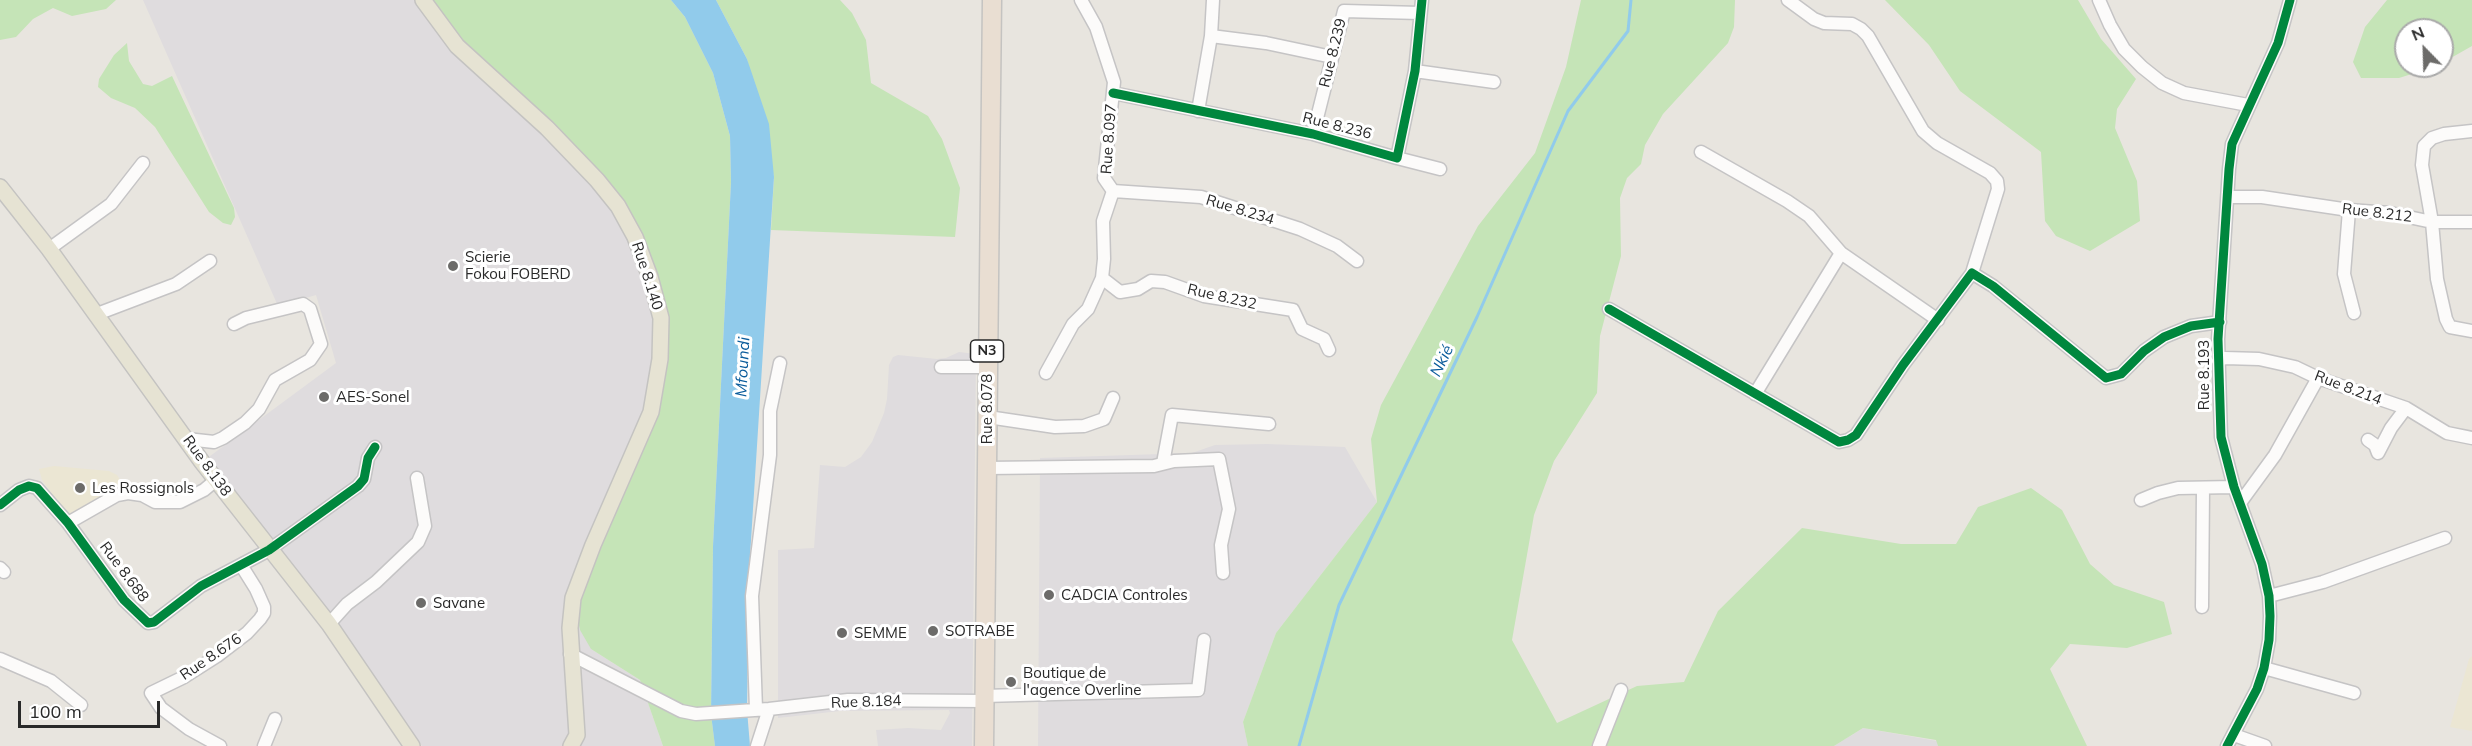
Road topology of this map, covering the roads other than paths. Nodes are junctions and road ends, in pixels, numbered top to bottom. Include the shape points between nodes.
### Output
1 (423, 0) edge
2 (992, 0) edge
3 (1081, 0) edge
4 (1213, 0) edge
5 (1788, 0) edge
6 (2099, 0) edge
7 (2290, 0) edge
8 (1344, 6) edge
9 (1421, 6) edge
10 (1211, 36) junction
11 (1332, 57) junction
12 (1415, 71) junction
13 (1494, 82) dead end
14 (1113, 93) junction
15 (2248, 105) junction
16 (1198, 111) junction
17 (2472, 131) edge
18 (1313, 134) junction
19 (1701, 152) dead end
20 (1397, 158) junction
21 (143, 163) dead end
22 (1440, 170) dead end
23 (0, 187) edge
24 (1113, 191) junction
25 (2229, 197) junction
26 (2349, 210) junction
27 (2432, 222) junction
28 (2472, 222) edge
29 (49, 249) junction
30 (1841, 253) junction
31 (210, 261) dead end
32 (1357, 261) dead end
33 (1972, 273) junction
34 (1101, 278) junction
35 (1609, 309) dead end
36 (2354, 313) dead end
37 (97, 314) junction
38 (1938, 320) junction
39 (2220, 322) junction
40 (234, 324) dead end
41 (2472, 331) edge
42 (1329, 350) dead end
43 (2218, 361) junction
44 (780, 363) dead end
45 (987, 366) junction
46 (941, 367) dead end
47 (1046, 373) dead end
48 (2318, 378) junction
49 (1755, 394) junction
50 (1113, 398) dead end
51 (2406, 408) junction
52 (987, 417) junction
53 (1269, 424) dead end
54 (2472, 438) edge
55 (187, 439) junction
56 (2368, 440) dead end
57 (375, 447) dead end
58 (1163, 463) junction
59 (987, 468) junction
60 (417, 478) dead end
61 (216, 480) junction
62 (2234, 486) junction
63 (2203, 489) junction
64 (2141, 500) dead end
65 (2240, 503) junction
66 (0, 505) edge
67 (68, 524) junction
68 (2445, 538) dead end
69 (269, 550) junction
70 (241, 565) junction
71 (1223, 573) dead end
72 (2269, 596) junction
73 (2202, 607) dead end
74 (329, 624) junction
75 (1203, 640) dead end
76 (570, 654) junction
77 (0, 658) edge
78 (2264, 668) junction
79 (1621, 690) dead end
80 (2354, 693) dead end
81 (984, 699) junction
82 (81, 705) dead end
83 (758, 710) junction
84 (275, 719) dead end
85 (2234, 735) junction
86 (220, 746) edge
87 (264, 746) edge
88 (412, 746) edge
89 (572, 746) edge
90 (757, 746) edge
91 (984, 746) edge
92 (1599, 746) edge
93 (2227, 746) edge
94 (2265, 746) edge

1 - 76 main road, Rue 8.140 via 457,45 547,128 618,206 638,247 661,318 660,360 651,412 573,598
2 - 45 highway, Rue 8.078 / N3
3 - 14 street, Rue 8.097 via 1106,55
4 - 10 street
5 - 33 street via 1815,19 1861,29 1923,131 1997,181 1998,189
6 - 15 street via 2124,49 2163,83 2184,93
7 - 15 street, Rue 8.193 via 2278,43
8 - 9 street, Rue 8.239
8 - 11 street, Rue 8.239
9 - 12 street
10 - 11 street
10 - 16 street
11 - 18 street, Rue 8.239
12 - 13 street
12 - 20 street
14 - 16 street, Rue 8.236
14 - 24 street, Rue 8.097 via 1104,178
15 - 25 street, Rue 8.193 via 2232,144
16 - 18 street, Rue 8.236
17 - 27 street via 2444,134 2424,146 2422,165
18 - 20 street, Rue 8.236
19 - 30 street via 1809,216
20 - 22 street, Rue 8.236
21 - 29 street via 111,204
23 - 29 main road, Rue 8.138
24 - 32 street, Rue 8.234 via 1201,197 1300,229 1337,246
24 - 34 street, Rue 8.097 via 1103,221
25 - 26 street, Rue 8.212 via 2262,197
25 - 39 street, Rue 8.193
26 - 27 street, Rue 8.212
26 - 36 street via 2344,274
27 - 28 street
27 - 41 street, Rue 8.212 via 2437,279 2446,319 2450,327
29 - 37 main road, Rue 8.138
30 - 38 street
30 - 49 street
31 - 37 street via 176,284
33 - 38 street
33 - 39 street via 1994,286 2106,378 2121,374 2164,336 2191,326
34 - 42 street, Rue 8.232 via 1120,292 1138,289 1151,281 1165,282 1204,296 1293,310 1302,328 1324,339
34 - 47 street, Rue 8.097 via 1088,309 1073,324
35 - 49 street
37 - 55 main road, Rue 8.138
38 - 49 street via 1856,435 1848,440 1839,442
39 - 43 street, Rue 8.193
40 - 55 street via 303,304 310,309 321,344 310,360 275,380 259,409 245,423 214,442
43 - 48 street, Rue 8.214 via 2274,361
43 - 62 street, Rue 8.193 via 2221,437
44 - 83 street via 770,411 770,455 752,596
45 - 46 street
45 - 52 highway, Rue 8.078 / N3
48 - 51 street, Rue 8.214
48 - 65 street via 2275,455
50 - 52 street via 1104,419 1084,426 1055,427
51 - 54 street, Rue 8.214 via 2447,433
51 - 56 street via 2378,453
52 - 59 highway, Rue 8.078 / N3
53 - 58 street via 1172,415
55 - 61 main road, Rue 8.138
57 - 69 street, Rue 8.688 via 358,486
58 - 59 street
58 - 71 street via 1219,459 1229,509 1221,545
59 - 81 highway, Rue 8.078 / N3
60 - 74 street via 425,526 418,542
61 - 67 street via 180,502 155,501 128,493 117,495
61 - 69 main road, Rue 8.138
62 - 63 street
62 - 65 street, Rue 8.193
63 - 64 street via 2178,488
63 - 73 street
65 - 72 street, Rue 8.193
66 - 67 street, Rue 8.688 via 19,490 37,488
67 - 70 street, Rue 8.688 via 118,593 148,623 201,586
68 - 72 street via 2322,582
69 - 70 street, Rue 8.688
69 - 74 main road, Rue 8.138
70 - 86 street, Rue 8.676 via 264,607 260,619 217,656 151,693 161,708
72 - 78 street, Rue 8.193 via 2269,640
74 - 88 main road, Rue 8.138
75 - 81 street, Rue 8.184 via 1198,690
76 - 83 street, Rue 8.184 via 681,711 711,714
76 - 89 main road, Rue 8.140 via 577,718
77 - 82 street via 51,681
78 - 80 street
78 - 85 street, Rue 8.193
79 - 92 street
81 - 83 street, Rue 8.184 via 848,700
81 - 91 highway, Rue 8.078 / N3
83 - 90 street
84 - 87 street
85 - 93 street, Rue 8.193
85 - 94 street

